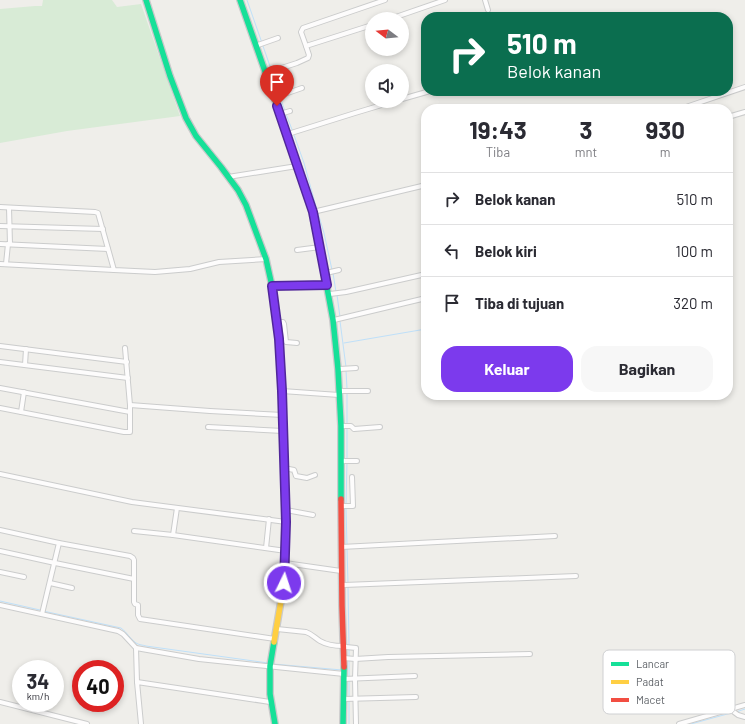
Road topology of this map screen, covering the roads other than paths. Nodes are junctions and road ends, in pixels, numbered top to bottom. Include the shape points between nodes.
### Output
1 (146, 0) edge
2 (241, 0) edge
3 (385, 0) edge
4 (444, 0) edge
5 (485, 0) edge
6 (488, 10) dead end
7 (409, 12) edge
8 (365, 27) edge
9 (278, 38) dead end
10 (257, 45) junction
11 (306, 46) junction
12 (267, 73) junction
13 (745, 87) edge
14 (302, 88) dead end
15 (733, 91) edge
16 (421, 94) edge
17 (718, 96) edge
18 (409, 97) edge
19 (275, 98) junction
20 (695, 104) edge
21 (372, 108) edge
22 (290, 111) dead end
23 (745, 112) edge
24 (282, 114) junction
25 (733, 116) edge
26 (287, 134) junction
27 (297, 166) junction
28 (228, 177) junction
29 (421, 186) edge
30 (0, 207) edge
31 (9, 208) junction
32 (313, 212) junction
33 (0, 226) edge
34 (9, 226) junction
35 (103, 229) junction
36 (0, 244) edge
37 (9, 244) junction
38 (320, 247) junction
39 (108, 249) junction
40 (297, 250) dead end
41 (266, 259) junction
42 (0, 264) edge
43 (6, 264) junction
44 (114, 270) junction
45 (339, 270) dead end
46 (325, 273) junction
47 (421, 275) edge
48 (327, 285) junction
49 (272, 286) junction
50 (329, 294) junction
51 (421, 299) edge
52 (334, 320) junction
53 (277, 322) junction
54 (297, 343) dead end
55 (0, 346) edge
56 (125, 348) dead end
57 (26, 349) junction
58 (0, 362) edge
59 (127, 362) junction
60 (25, 365) junction
61 (356, 368) dead end
62 (339, 369) junction
63 (128, 378) junction
64 (0, 388) edge
65 (282, 391) junction
66 (368, 391) dead end
67 (24, 392) junction
68 (340, 392) junction
69 (130, 404) junction
70 (0, 408) edge
71 (21, 412) junction
72 (130, 412) junction
73 (282, 415) junction
74 (343, 426) junction
75 (208, 427) dead end
76 (380, 427) dead end
77 (283, 431) junction
78 (343, 461) junction
79 (357, 461) dead end
80 (284, 468) junction
81 (0, 474) edge
82 (315, 475) dead end
83 (352, 477) dead end
84 (342, 506) junction
85 (177, 508) junction
86 (286, 510) junction
87 (312, 515) dead end
88 (269, 520) junction
89 (286, 522) junction
90 (0, 530) edge
91 (134, 531) dead end
92 (174, 535) junction
93 (555, 536) dead end
94 (59, 543) junction
95 (342, 547) junction
96 (266, 548) junction
97 (0, 551) edge
98 (286, 551) junction
99 (55, 563) junction
100 (285, 563) junction
101 (341, 571) junction
102 (0, 572) edge
103 (576, 576) dead end
104 (24, 577) dead end
105 (134, 579) junction
106 (50, 583) junction
107 (343, 585) junction
108 (72, 588) dead end
109 (0, 605) edge
110 (43, 612) junction
111 (277, 629) junction
112 (275, 638) junction
113 (344, 647) junction
114 (136, 648) junction
115 (530, 654) dead end
116 (344, 658) junction
117 (355, 659) junction
118 (270, 664) junction
119 (344, 675) junction
120 (415, 676) dead end
121 (354, 679) junction
122 (137, 682) junction
123 (416, 697) dead end
124 (353, 698) junction
125 (344, 699) junction
126 (0, 702) edge
127 (270, 702) junction
128 (745, 705) edge
129 (735, 708) edge
130 (735, 713) edge
131 (713, 714) edge
132 (745, 717) edge
133 (87, 724) edge
134 (141, 724) edge
135 (275, 724) edge
136 (343, 724) edge
137 (356, 724) edge
138 (679, 724) edge

1 - 28 street via 186,118 196,136
2 - 10 street
3 - 11 street via 303,28 301,32
4 - 7 street
5 - 6 street
8 - 11 street
9 - 10 street
10 - 12 street
11 - 12 street via 309,57
12 - 19 street
13 - 15 street
14 - 19 street
16 - 18 street
17 - 20 street
19 - 24 street
21 - 26 street
22 - 24 street
23 - 25 street
24 - 26 street
26 - 27 street
27 - 28 street
27 - 32 street
28 - 41 street via 246,205
29 - 32 street
30 - 31 street
31 - 34 street
31 - 35 street via 98,213
32 - 38 street
33 - 34 street
34 - 35 street
34 - 37 street
35 - 39 street
36 - 37 street
37 - 39 street
37 - 43 street
38 - 40 street
38 - 46 street
39 - 44 street
41 - 44 street via 219,262 190,269 155,272
41 - 49 street
42 - 43 street
43 - 44 street
45 - 46 street
46 - 48 street
47 - 50 street
48 - 49 street
48 - 50 street
49 - 53 street
50 - 52 street
51 - 52 street
52 - 62 street
53 - 54 street via 284,324 286,342
53 - 65 street
55 - 57 street
56 - 59 street
57 - 59 street
57 - 60 street
58 - 60 street
59 - 63 street
60 - 63 street
61 - 62 street
62 - 68 street
63 - 69 street
64 - 67 street
65 - 68 street
65 - 73 street
66 - 68 street
67 - 71 street
67 - 72 street
68 - 74 street
69 - 72 street
69 - 73 street
70 - 71 street
71 - 72 street via 130,432
73 - 77 street
74 - 76 street
74 - 78 street
75 - 77 street
77 - 80 street
78 - 79 street
78 - 84 street
80 - 82 street via 294,470 296,476 307,478
80 - 86 street
81 - 85 street via 132,502
83 - 84 street via 353,506
84 - 95 street
85 - 88 street
85 - 92 street
86 - 87 street
86 - 89 street
88 - 89 street
88 - 96 street
89 - 98 street
90 - 94 street
91 - 92 street
92 - 96 street
93 - 95 street
94 - 99 street
94 - 105 street via 130,556 134,560
95 - 101 street
96 - 98 street
97 - 99 street
98 - 100 street
99 - 105 street
99 - 106 street
100 - 101 street
100 - 111 street
101 - 107 street
102 - 104 street
103 - 107 street
105 - 112 street via 134,602 138,605 140,619
106 - 108 street
106 - 110 street
107 - 113 street
109 - 110 street
110 - 114 street via 118,631
111 - 112 street
111 - 113 street via 310,633 327,644
112 - 118 street
113 - 116 street
113 - 117 street via 356,648
114 - 118 street via 199,658
114 - 122 street
115 - 117 street
116 - 117 street
116 - 119 street
117 - 121 street
118 - 119 street
118 - 127 street
119 - 121 street
119 - 125 street
120 - 121 street
121 - 124 street
122 - 127 street
122 - 134 street
123 - 124 street
124 - 125 street
124 - 137 street
125 - 136 street
126 - 133 street
127 - 135 street
128 - 129 street
130 - 132 street
131 - 138 street

